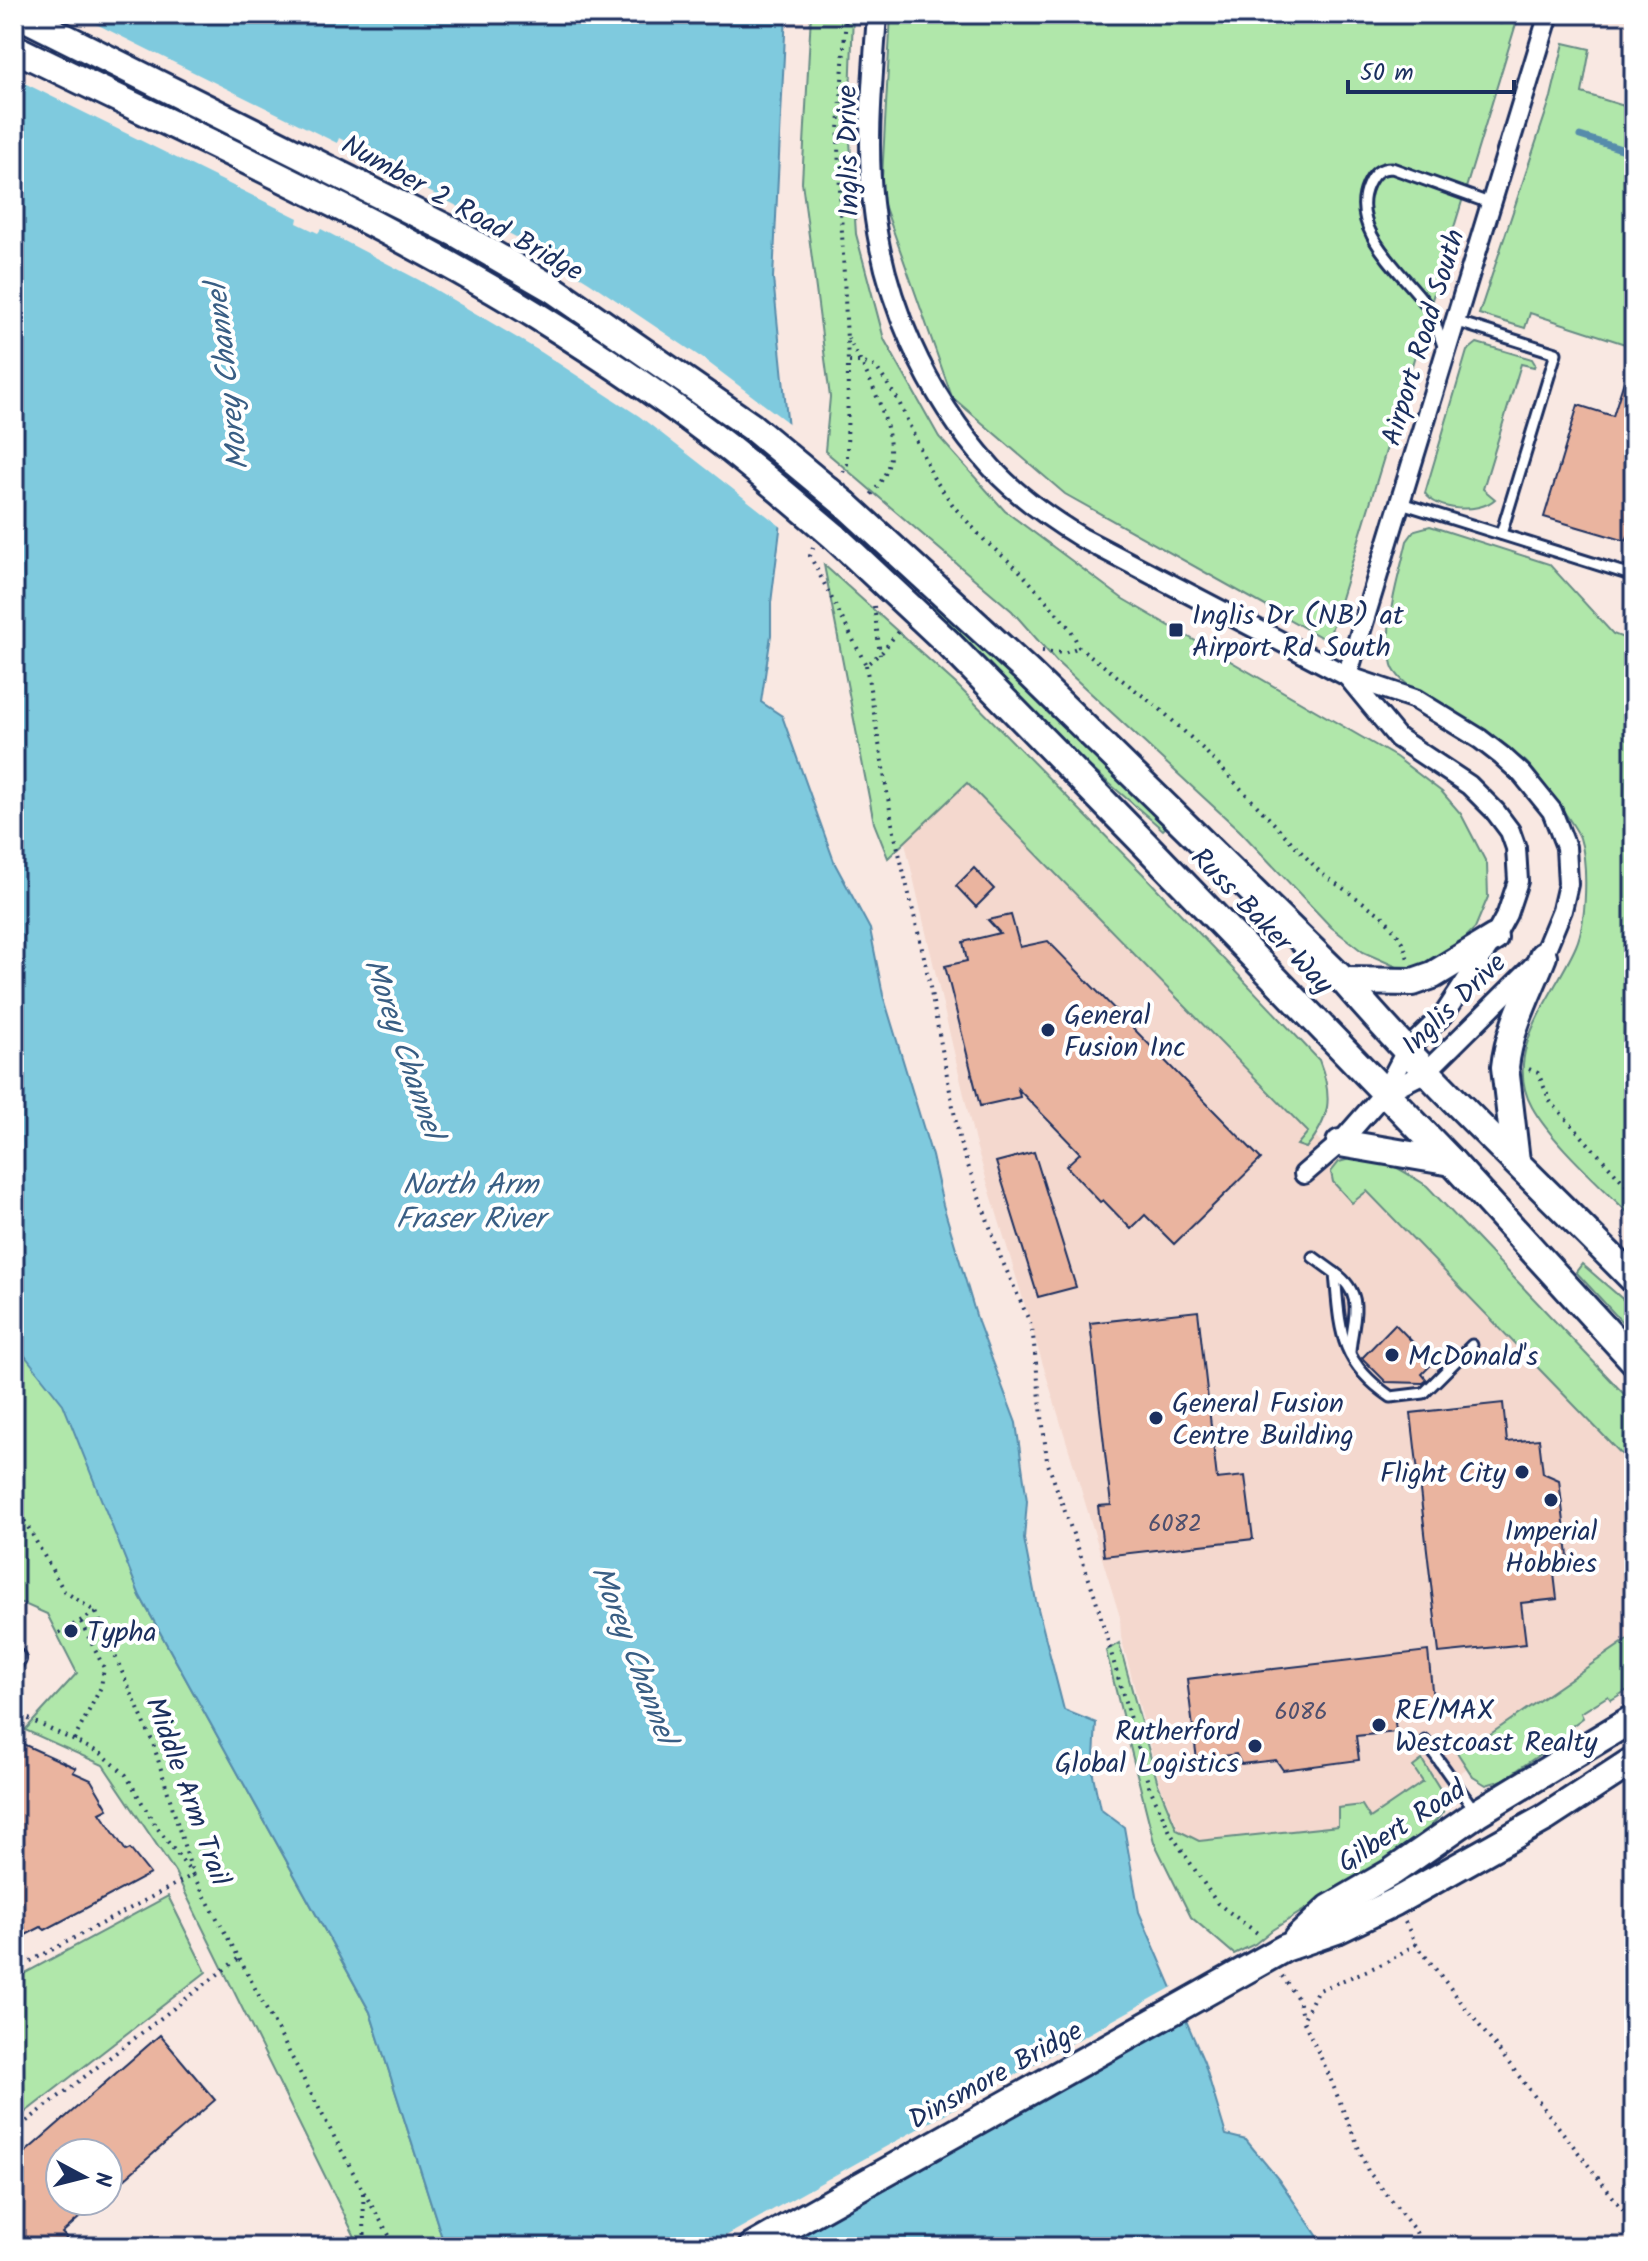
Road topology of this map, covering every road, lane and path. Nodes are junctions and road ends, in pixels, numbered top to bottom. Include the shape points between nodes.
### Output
1 (18, 14) edge
2 (846, 14) edge
3 (877, 14) edge
4 (1549, 14) edge
5 (14, 48) edge
6 (1492, 204) junction
7 (1455, 321) junction
8 (846, 335) junction
9 (1446, 353) junction
10 (848, 362) dead end
11 (861, 362) junction
12 (858, 501) junction
13 (1401, 503) junction
14 (1501, 534) junction
15 (834, 536) joint
16 (1634, 576) edge
17 (874, 605) dead end
18 (1079, 647) junction
19 (1044, 652) dead end
20 (880, 655) dead end
21 (866, 665) dead end
22 (1347, 676) junction
23 (1494, 938) junction
24 (1543, 956) junction
25 (1412, 969) dead end
26 (1344, 981) junction
27 (1406, 1051) junction
28 (1527, 1068) dead end
29 (1426, 1072) junction
30 (1384, 1093) junction
31 (1340, 1143) junction
32 (1516, 1161) junction
33 (1452, 1162) junction
34 (1304, 1174) dead end
35 (1634, 1194) edge
36 (1313, 1257) dead end
37 (1335, 1273) junction
38 (1634, 1280) edge
39 (1472, 1345) dead end
40 (1351, 1357) junction
41 (1634, 1361) edge
42 (14, 1482) edge
43 (24, 1520) junction
44 (14, 1526) edge
45 (14, 1599) edge
46 (19, 1607) dead end
47 (96, 1612) junction
48 (80, 1620) junction
49 (59, 1633) dead end
50 (14, 1712) edge
51 (1634, 1718) edge
52 (74, 1740) junction
53 (1425, 1741) dead end
54 (1634, 1760) edge
55 (1477, 1813) junction
56 (193, 1875) junction
57 (1279, 1951) junction
58 (239, 1958) junction
59 (14, 1970) edge
60 (1303, 2020) junction
61 (14, 2131) edge
62 (363, 2191) junction
63 (1634, 2224) edge
64 (365, 2247) edge
65 (396, 2247) edge
66 (752, 2247) edge
67 (1421, 2247) edge

1 - 12 main road, Number 2 Road Bridge, bridge via 456,233 553,289
2 - 8 path via 838,147
3 - 22 street, Inglis Drive via 871,162 879,240 898,313 948,411 990,466 1045,515
4 - 6 street, Airport Road South
5 - 15 main road, Number 2 Road Bridge, bridge via 343,210 537,317 729,449
6 - 7 street, Airport Road South
6 - 9 lane via 1392,168 1375,173 1365,192 1371,237 1425,303
7 - 9 street, Airport Road South
7 - 14 lane via 1556,353
8 - 10 path
8 - 11 path
9 - 13 street, Airport Road South
11 - 12 path via 887,427 890,458 886,473
11 - 18 path via 876,367 898,400 933,477 955,508 1044,598
12 - 26 main road, Russ Baker Way
13 - 14 lane
13 - 22 street, Airport Road South
14 - 16 lane
15 - 30 main road, Russ Baker Way via 948,643
17 - 20 path
18 - 19 path
18 - 25 path via 1203,749 1321,873 1384,917 1403,942
21 - 57 path via 893,828 960,1143 1032,1327 1047,1461 1095,1596 1149,1786 1171,1834 1217,1903 1261,1935 1274,1935
22 - 23 street, Inglis Drive via 1398,738 1469,785 1510,831 1518,881
22 - 24 street, Inglis Drive via 1415,699 1480,739 1522,774 1552,811 1566,847 1568,884
23 - 26 main road via 1413,982
23 - 27 street, Inglis Drive via 1445,1013
24 - 29 street, Inglis Drive
24 - 32 main road via 1516,1020 1505,1067
26 - 27 main road, Russ Baker Way
27 - 29 main road, Russ Baker Way
27 - 30 street, Inglis Drive
28 - 35 path via 1538,1073 1550,1101
29 - 30 street, Inglis Drive
29 - 32 main road, Russ Baker Way
30 - 31 street
30 - 33 main road, Russ Baker Way
31 - 33 main road
31 - 34 street
32 - 38 main road, Russ Baker Way
33 - 41 main road, Russ Baker Way
36 - 37 lane
37 - 40 lane via 1343,1341
37 - 40 lane via 1353,1294
39 - 40 lane via 1424,1393 1399,1398 1382,1391
42 - 43 path
43 - 44 path
43 - 47 path via 64,1591
45 - 46 path
47 - 48 path
47 - 56 path, Middle Arm Trail via 153,1743
48 - 49 path
48 - 52 path via 104,1668 101,1687
50 - 52 path
51 - 55 main road, Gilbert Road
52 - 56 path via 102,1754 126,1775
53 - 55 lane
54 - 57 main road, Gilbert Road via 1545,1818 1395,1902
55 - 57 main road, Gilbert Road via 1330,1908
56 - 58 path, Middle Arm Trail
56 - 59 path
57 - 60 path
57 - 66 main road, Dinsmore Bridge
58 - 61 path
58 - 62 path, Middle Arm Trail
60 - 63 path via 1317,1991 1416,1944
60 - 67 path via 1368,2171 1416,2232
62 - 64 path
62 - 65 path, Middle Arm Trail

